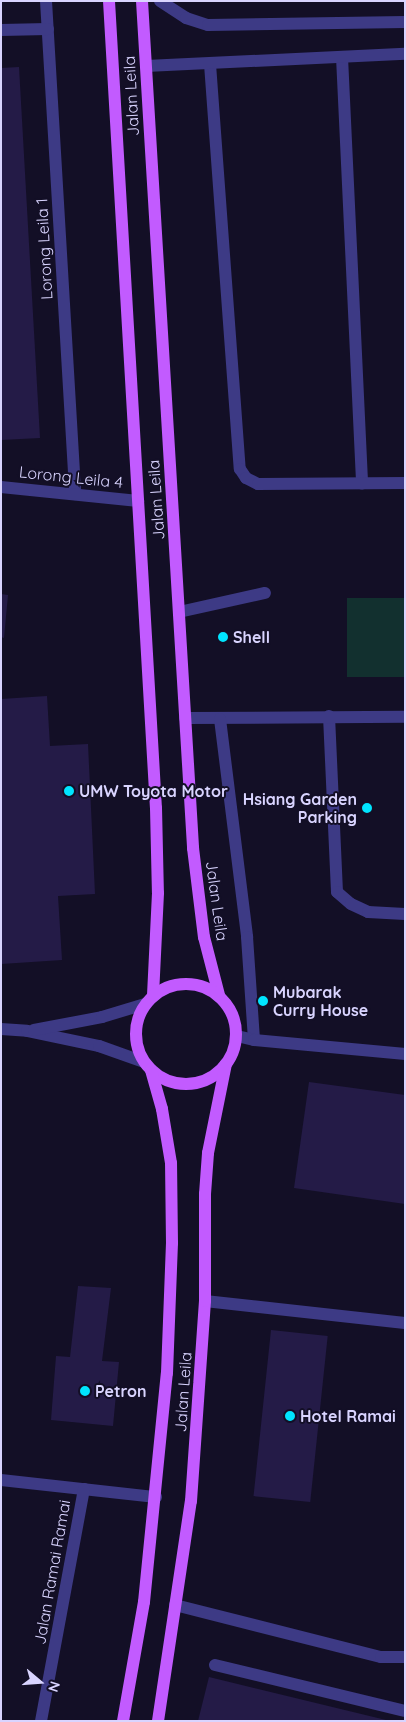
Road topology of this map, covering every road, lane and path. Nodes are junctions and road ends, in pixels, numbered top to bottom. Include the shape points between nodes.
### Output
1 (46, 1) edge
2 (109, 1) edge
3 (142, 1) edge
4 (160, 1) edge
5 (405, 22) edge
6 (48, 29) junction
7 (1, 30) edge
8 (405, 54) edge
9 (342, 57) junction
10 (210, 64) junction
11 (146, 66) junction
12 (405, 483) edge
13 (362, 484) junction
14 (1, 486) edge
15 (75, 494) junction
16 (138, 501) junction
17 (265, 594) dead end
18 (179, 612) junction
19 (329, 716) junction
20 (405, 717) edge
21 (185, 718) junction
22 (220, 719) junction
23 (405, 914) edge
24 (218, 995) junction
25 (149, 1000) junction
26 (1, 1029) edge
27 (27, 1031) junction
28 (236, 1036) junction
29 (254, 1040) junction
30 (405, 1054) edge
31 (226, 1064) junction
32 (147, 1066) junction
33 (205, 1301) junction
34 (405, 1322) edge
35 (1, 1480) edge
36 (84, 1489) junction
37 (156, 1497) junction
38 (175, 1605) junction
39 (405, 1656) edge
40 (216, 1665) dead end
41 (405, 1711) edge
42 (41, 1721) edge
43 (124, 1721) edge
44 (158, 1721) edge

1 - 6 street, Lorong Leila 1
2 - 16 main road, Jalan Leila
3 - 11 main road, Jalan Leila
4 - 5 street via 186,18 208,25
6 - 7 street
6 - 15 street, Lorong Leila 1
8 - 9 street
9 - 10 street
9 - 13 street
10 - 11 street
10 - 13 street via 240,469 246,478 258,484
11 - 18 main road, Jalan Leila
12 - 13 street
14 - 15 street, Lorong Leila 4
15 - 16 street, Lorong Leila 4
16 - 25 main road, Jalan Leila via 158,893
17 - 18 street
18 - 21 main road, Jalan Leila
19 - 20 street
19 - 22 street
19 - 23 street via 337,892 368,912
21 - 22 street
21 - 24 main road, Jalan Leila via 193,848 204,937
22 - 29 street via 247,937
24 - 25 main road via 192,984 178,984
24 - 28 main road via 228,1007
25 - 27 street via 102,1017
25 - 32 main road via 139,1018 136,1033 138,1048
26 - 27 street
27 - 32 street via 99,1046
28 - 29 street
28 - 31 main road via 234,1051
29 - 30 street
31 - 32 main road via 214,1076 182,1085 165,1080
31 - 33 main road, Jalan Leila via 208,1153
32 - 37 main road, Jalan Leila via 162,1109 172,1163 167,1373
33 - 34 street
33 - 38 main road, Jalan Leila via 191,1501
35 - 36 street
36 - 37 street
36 - 42 street, Jalan Ramai Ramai
37 - 43 main road, Jalan Leila via 144,1602
38 - 39 street via 381,1657
38 - 44 main road, Jalan Leila
40 - 41 street

